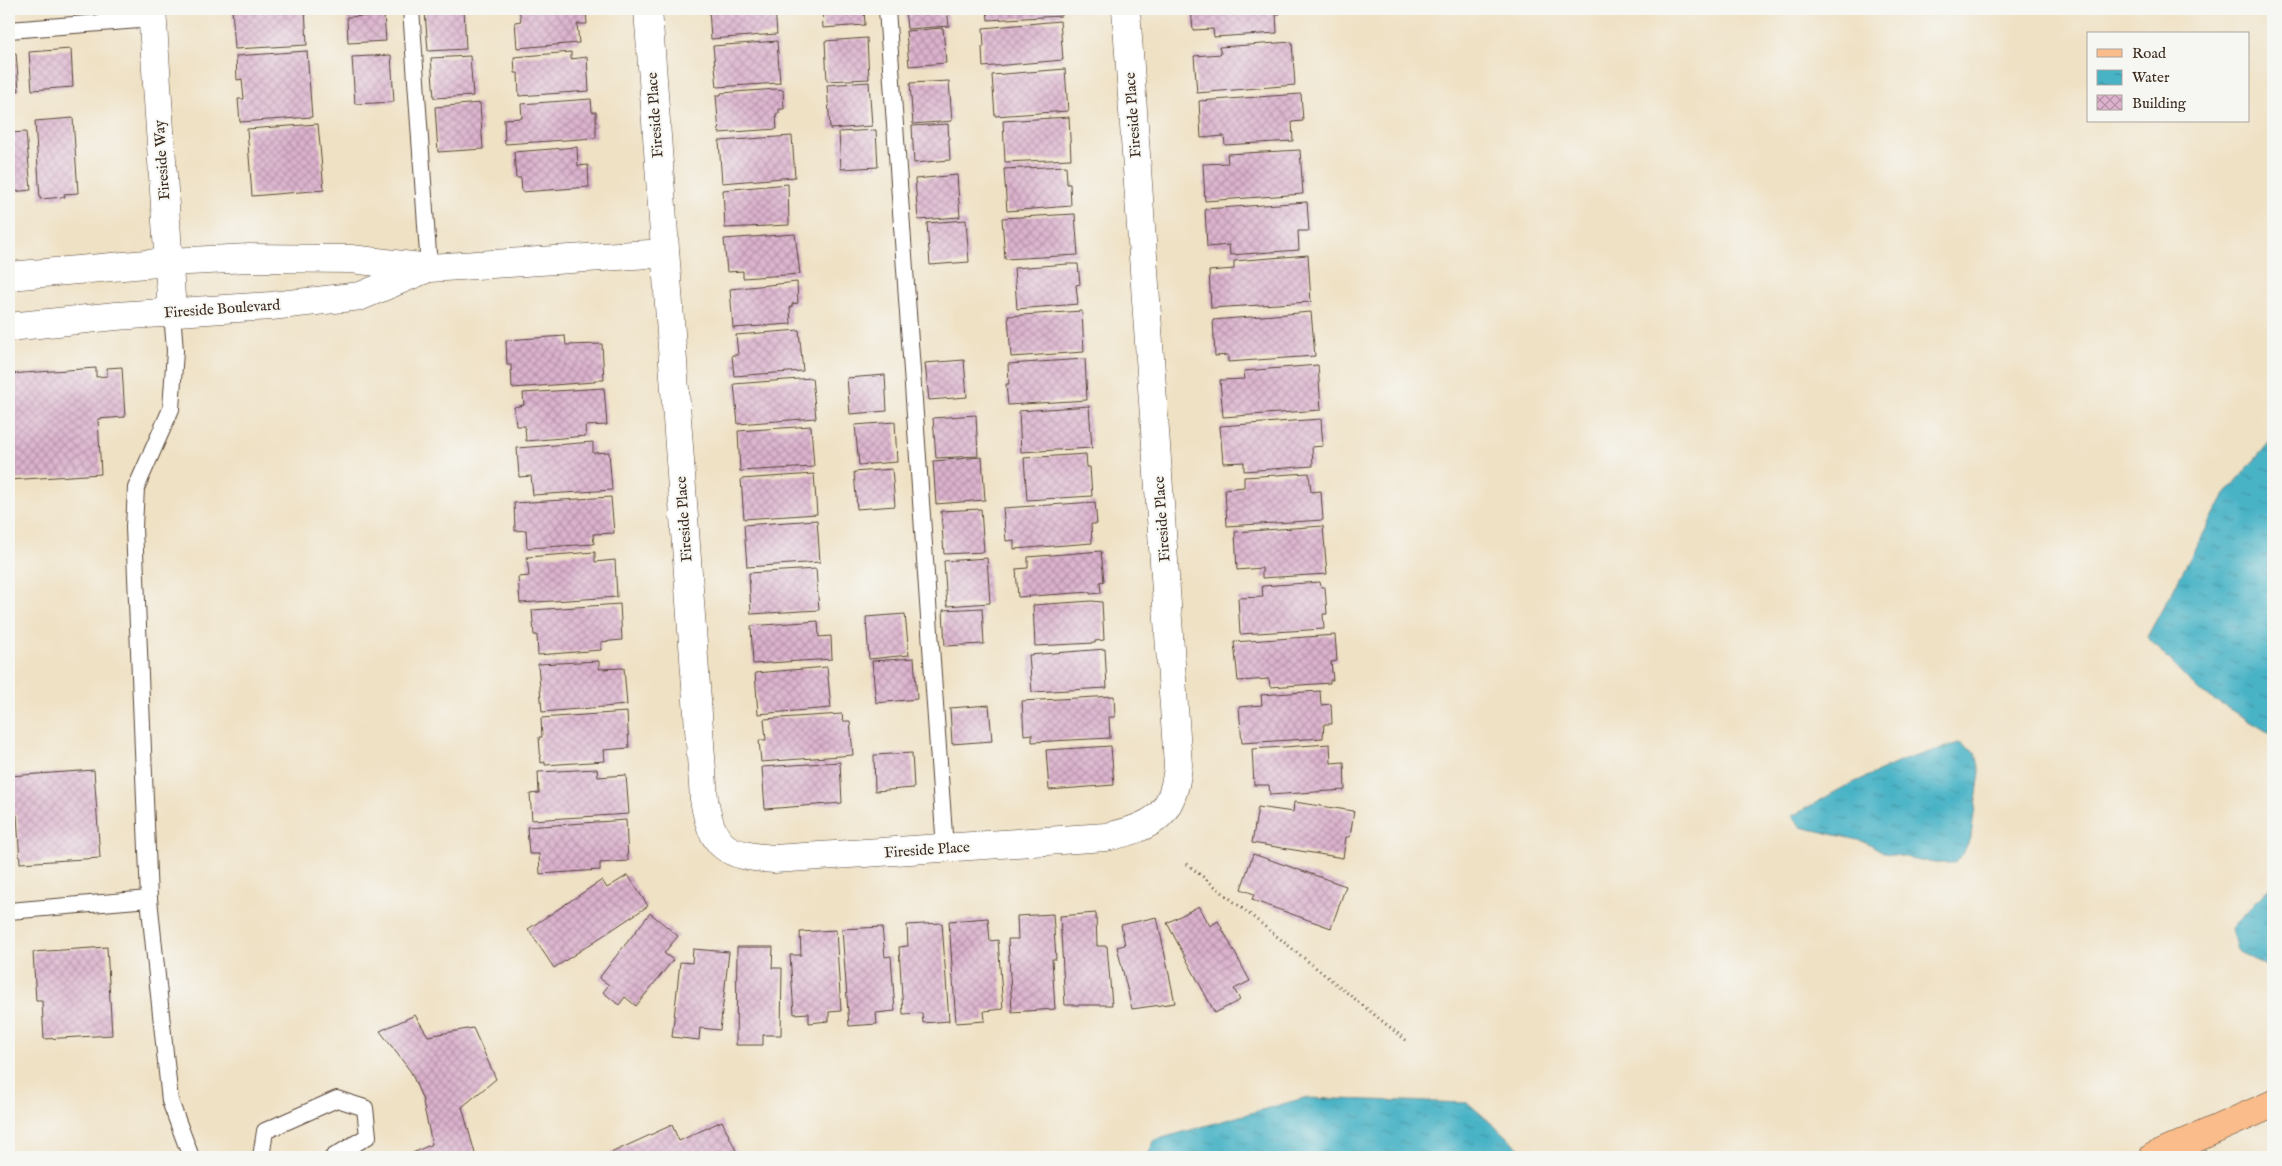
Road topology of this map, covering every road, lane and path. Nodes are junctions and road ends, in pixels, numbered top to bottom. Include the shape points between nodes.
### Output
1 (411, 9) edge
2 (648, 9) edge
3 (887, 9) edge
4 (1126, 9) edge
5 (152, 14) edge
6 (9, 30) edge
7 (665, 253) junction
8 (169, 262) junction
9 (429, 268) junction
10 (9, 276) edge
11 (172, 312) junction
12 (9, 327) edge
13 (945, 849) junction
14 (1187, 864) dead end
15 (149, 899) junction
16 (9, 911) edge
17 (1407, 1041) dead end
18 (2273, 1104) edge
19 (191, 1157) edge
20 (261, 1157) edge
21 (333, 1157) edge
22 (2153, 1157) edge

1 - 9 lane
2 - 7 street, Fireside Place
3 - 13 lane
4 - 13 street, Fireside Place via 1177,745 1176,784 1172,800 1162,814 1146,826 1127,833
5 - 6 lane
5 - 8 street, Fireside Way
7 - 9 street, Fireside Boulevard
7 - 13 street, Fireside Place via 708,821 726,849 756,858
8 - 9 street, Fireside Boulevard via 310,257
8 - 10 street, Fireside Boulevard
8 - 11 street, Fireside Way
9 - 11 street, Fireside Boulevard via 361,296
11 - 12 street, Fireside Boulevard
11 - 15 lane via 171,409 136,488 134,527
14 - 17 path
15 - 16 lane
15 - 19 lane via 170,1101
18 - 22 main road
20 - 21 lane via 265,1131 336,1099 365,1108 368,1136

